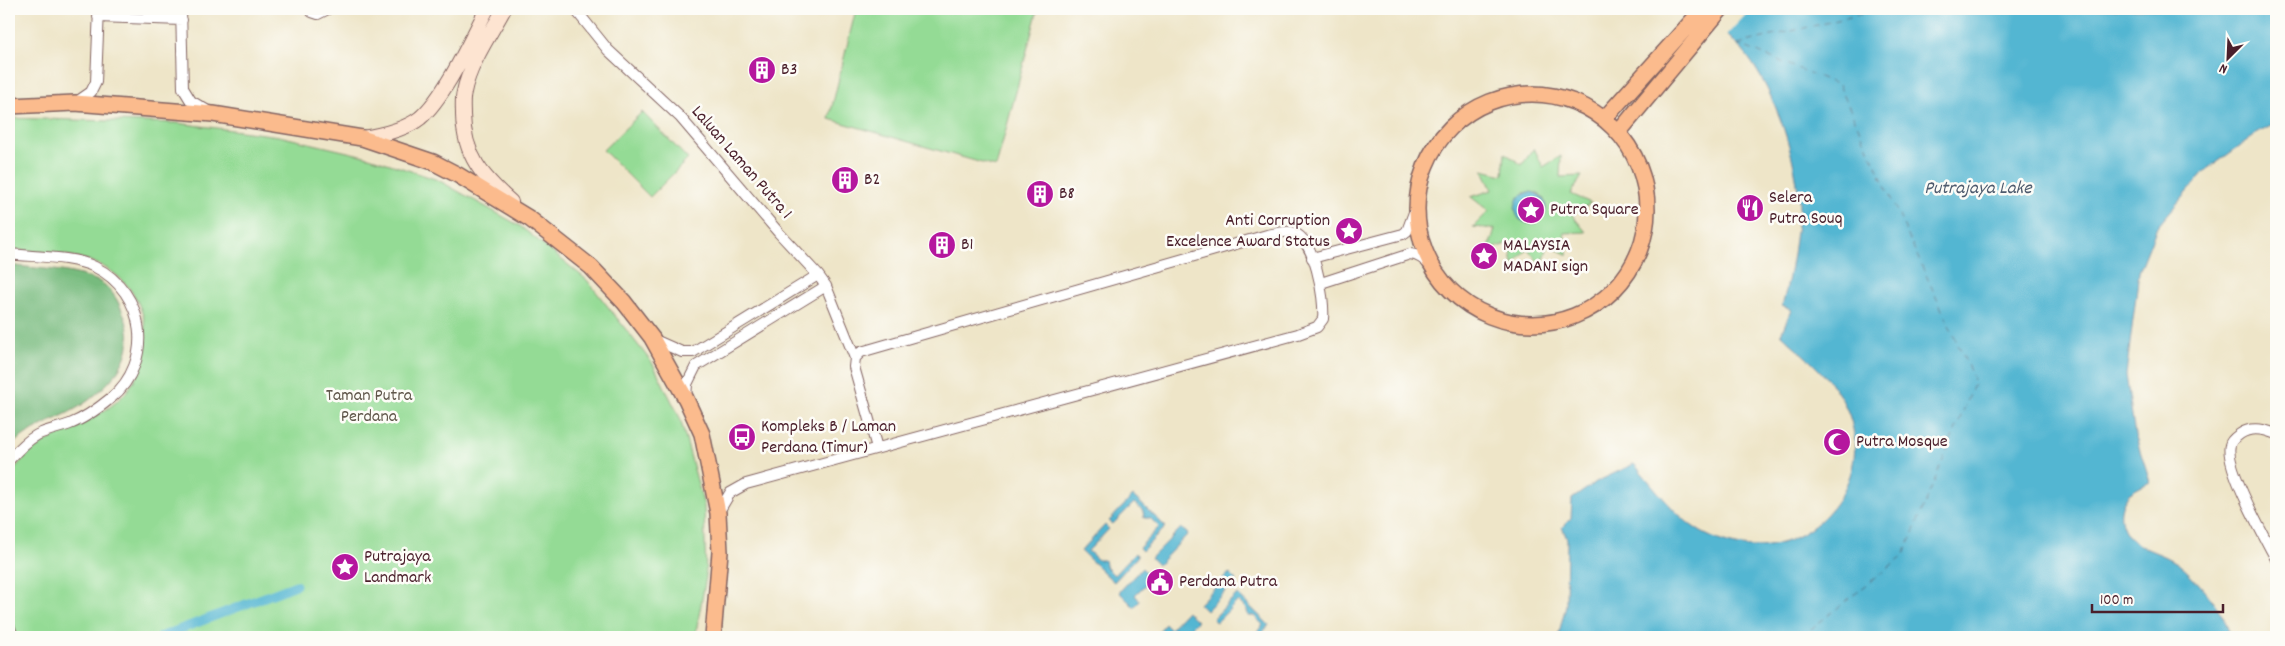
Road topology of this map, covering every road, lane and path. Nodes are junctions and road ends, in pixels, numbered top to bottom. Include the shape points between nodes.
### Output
1 (181, 9) edge
2 (309, 9) edge
3 (328, 9) edge
4 (487, 9) edge
5 (504, 9) edge
6 (575, 9) edge
7 (1703, 9) edge
8 (1721, 9) edge
9 (99, 13) edge
10 (182, 20) junction
11 (1696, 27) junction
12 (76, 102) junction
13 (9, 106) edge
14 (213, 114) junction
15 (1604, 119) junction
16 (1618, 133) junction
17 (362, 138) junction
18 (1416, 207) junction
19 (530, 219) junction
20 (9, 254) edge
21 (1312, 258) junction
22 (1435, 270) junction
23 (818, 274) junction
24 (1321, 283) junction
25 (826, 286) junction
26 (652, 338) junction
27 (855, 358) junction
28 (686, 399) junction
29 (2276, 434) edge
30 (877, 448) junction
31 (9, 460) edge
32 (718, 513) junction
33 (2276, 559) edge
34 (9, 625) edge
35 (13, 637) edge
36 (713, 637) edge

1 - 10 street
2 - 3 street via 318,14
4 - 17 main road via 436,101 421,117 391,132
5 - 19 main road via 463,92 463,131 479,171
6 - 23 street, Laluan Laman Putra 1 via 608,50 680,117
7 - 11 main road
8 - 11 main road
9 - 10 street
9 - 12 street via 96,82 91,92
10 - 14 street via 183,88 191,101
11 - 15 main road
11 - 16 main road
12 - 13 main road
12 - 14 main road
14 - 17 main road
15 - 16 main road
15 - 18 main road via 1582,106 1553,96 1512,96 1482,105 1452,125 1438,141 1421,178
16 - 22 main road via 1638,164 1646,200 1646,218 1641,245 1630,269 1599,302 1558,320 1514,322 1481,312 1466,303
17 - 19 main road via 433,162
18 - 21 street via 1403,234
18 - 22 main road via 1420,236
19 - 26 main road via 591,267
20 - 31 street via 95,267 113,279 134,304 139,335 134,366 112,397 72,423 38,435
21 - 24 street
21 - 27 street via 1299,236 1290,232 1268,235 970,319 861,352
22 - 24 street via 1416,254 1410,254
23 - 25 street, Laluan Laman Putra 1
23 - 26 street via 693,352 669,348
24 - 30 street via 1323,318 1317,327
25 - 27 street, Laluan Laman Putra 1
25 - 28 street via 696,366 687,384
26 - 28 main road
27 - 30 street, Laluan Laman Putra 1 via 854,366
28 - 32 main road via 702,434
29 - 33 street via 2259,429 2245,430 2232,441 2229,452 2242,490
30 - 32 street via 746,484 730,494
32 - 36 main road via 720,552
34 - 35 street

